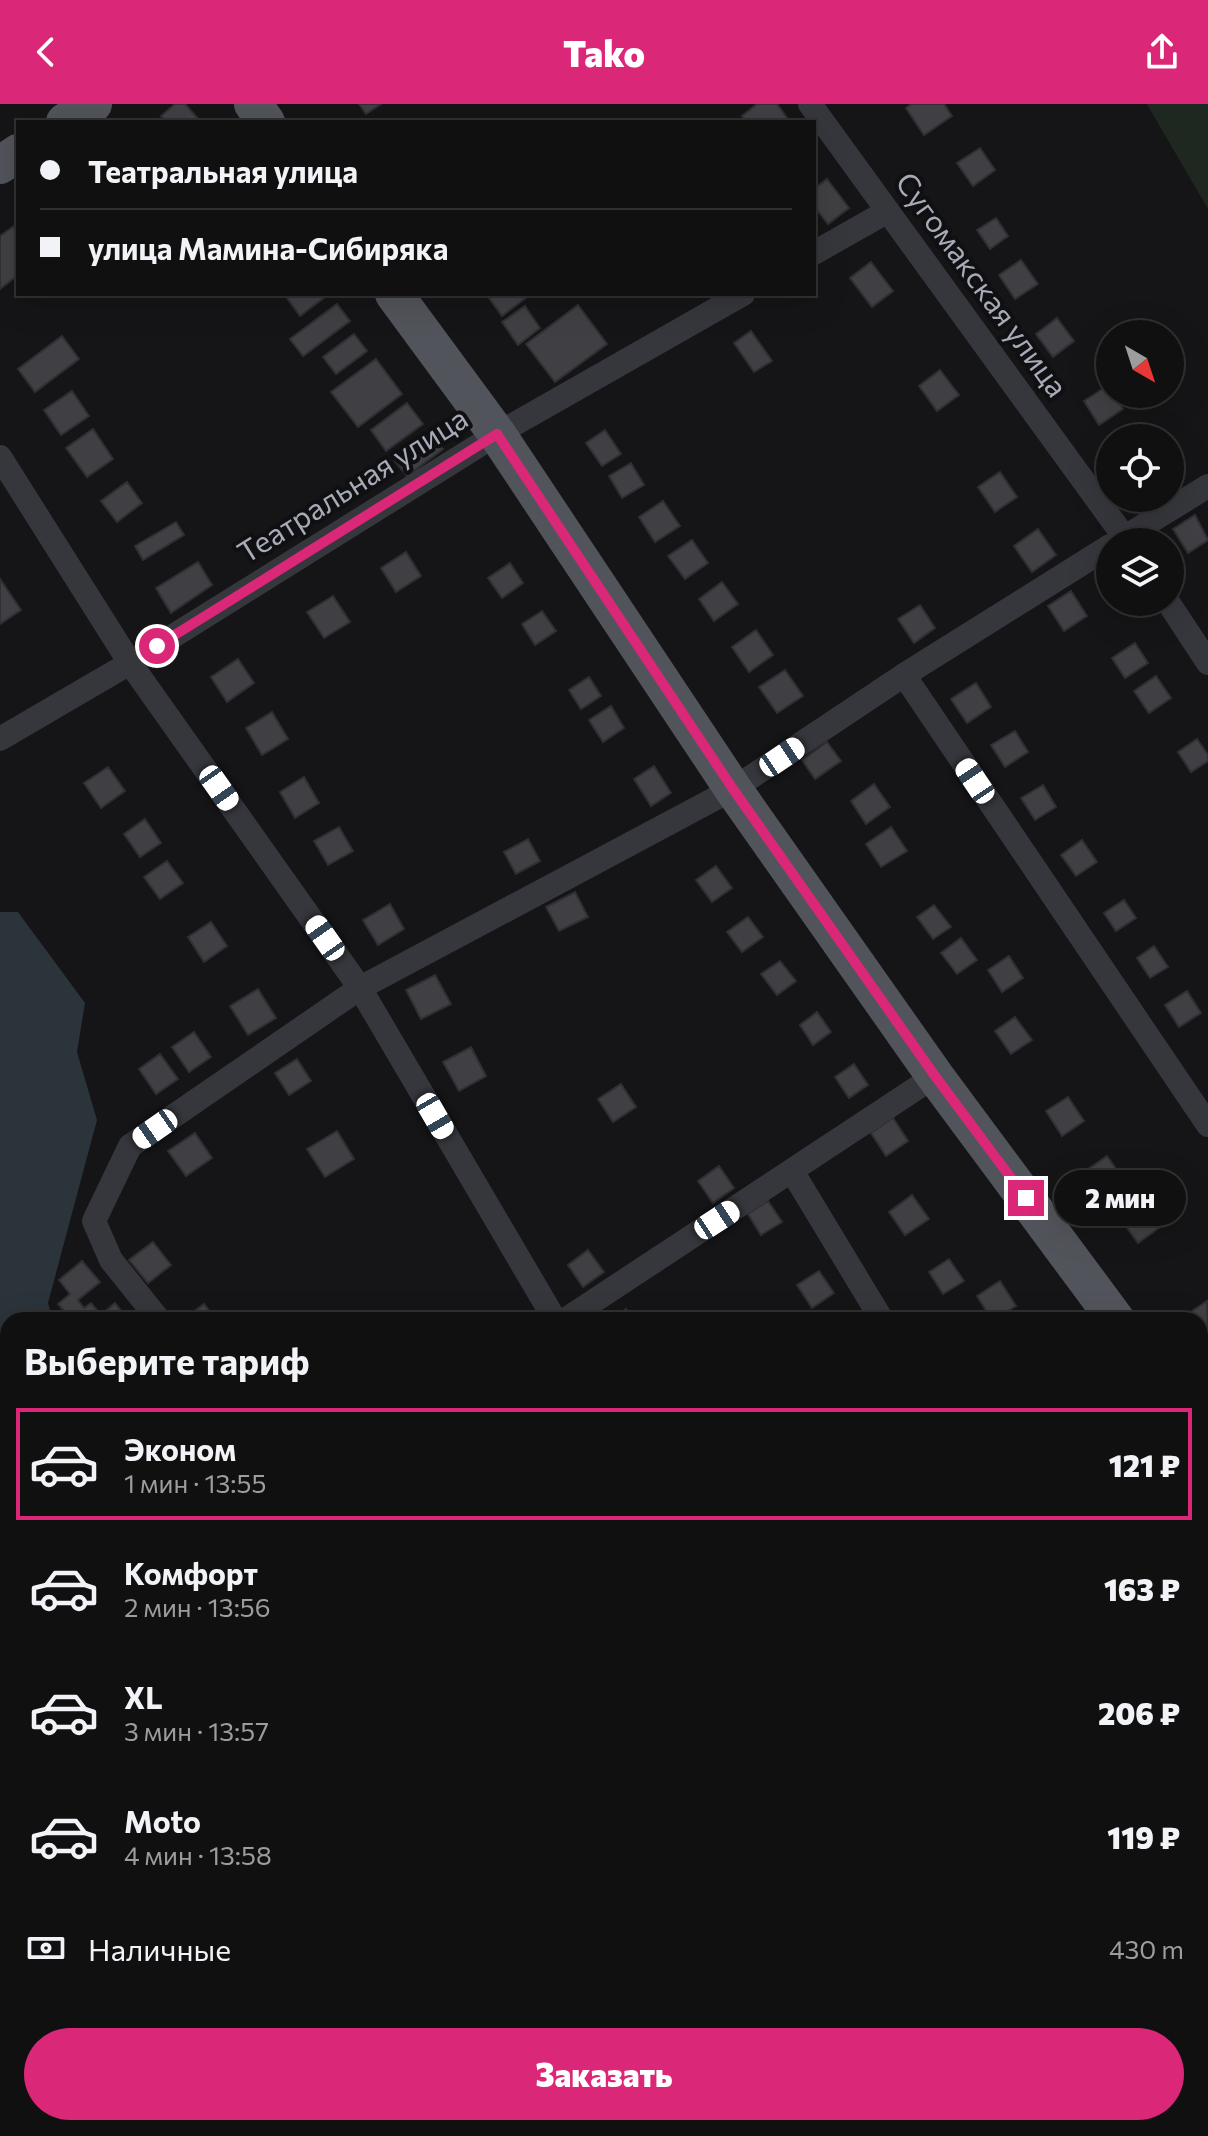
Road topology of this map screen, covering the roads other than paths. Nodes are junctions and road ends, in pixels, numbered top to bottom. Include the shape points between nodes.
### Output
1 (93, 104) edge
2 (810, 104) edge
3 (68, 120) edge
4 (888, 211) junction
5 (816, 252) edge
6 (395, 296) edge
7 (739, 296) edge
8 (497, 434) junction
9 (0, 457) edge
10 (1208, 486) edge
11 (1110, 528) edge
12 (1142, 528) edge
13 (1096, 557) edge
14 (1177, 616) edge
15 (130, 663) junction
16 (1208, 663) edge
17 (904, 675) junction
18 (0, 739) edge
19 (733, 789) junction
20 (360, 988) junction
21 (935, 1076) junction
22 (1208, 1125) edge
23 (792, 1171) junction
24 (153, 1312) edge
25 (550, 1312) edge
26 (577, 1312) edge
27 (877, 1312) edge
28 (1110, 1312) edge

1 - 3 main road
2 - 4 street, Сугомакская улица
4 - 5 street
4 - 11 street, Сугомакская улица
6 - 8 main road
7 - 8 street, Театральная улица
8 - 15 street, Театральная улица
8 - 19 main road
9 - 15 street
10 - 12 street
13 - 17 street
14 - 16 street
15 - 18 street, Театральная улица
15 - 20 street
17 - 19 street
17 - 22 street
19 - 20 street
19 - 21 main road
20 - 24 street via 130,1146 94,1221 111,1260
20 - 25 street
21 - 23 street
21 - 28 main road
23 - 26 street
23 - 27 street

